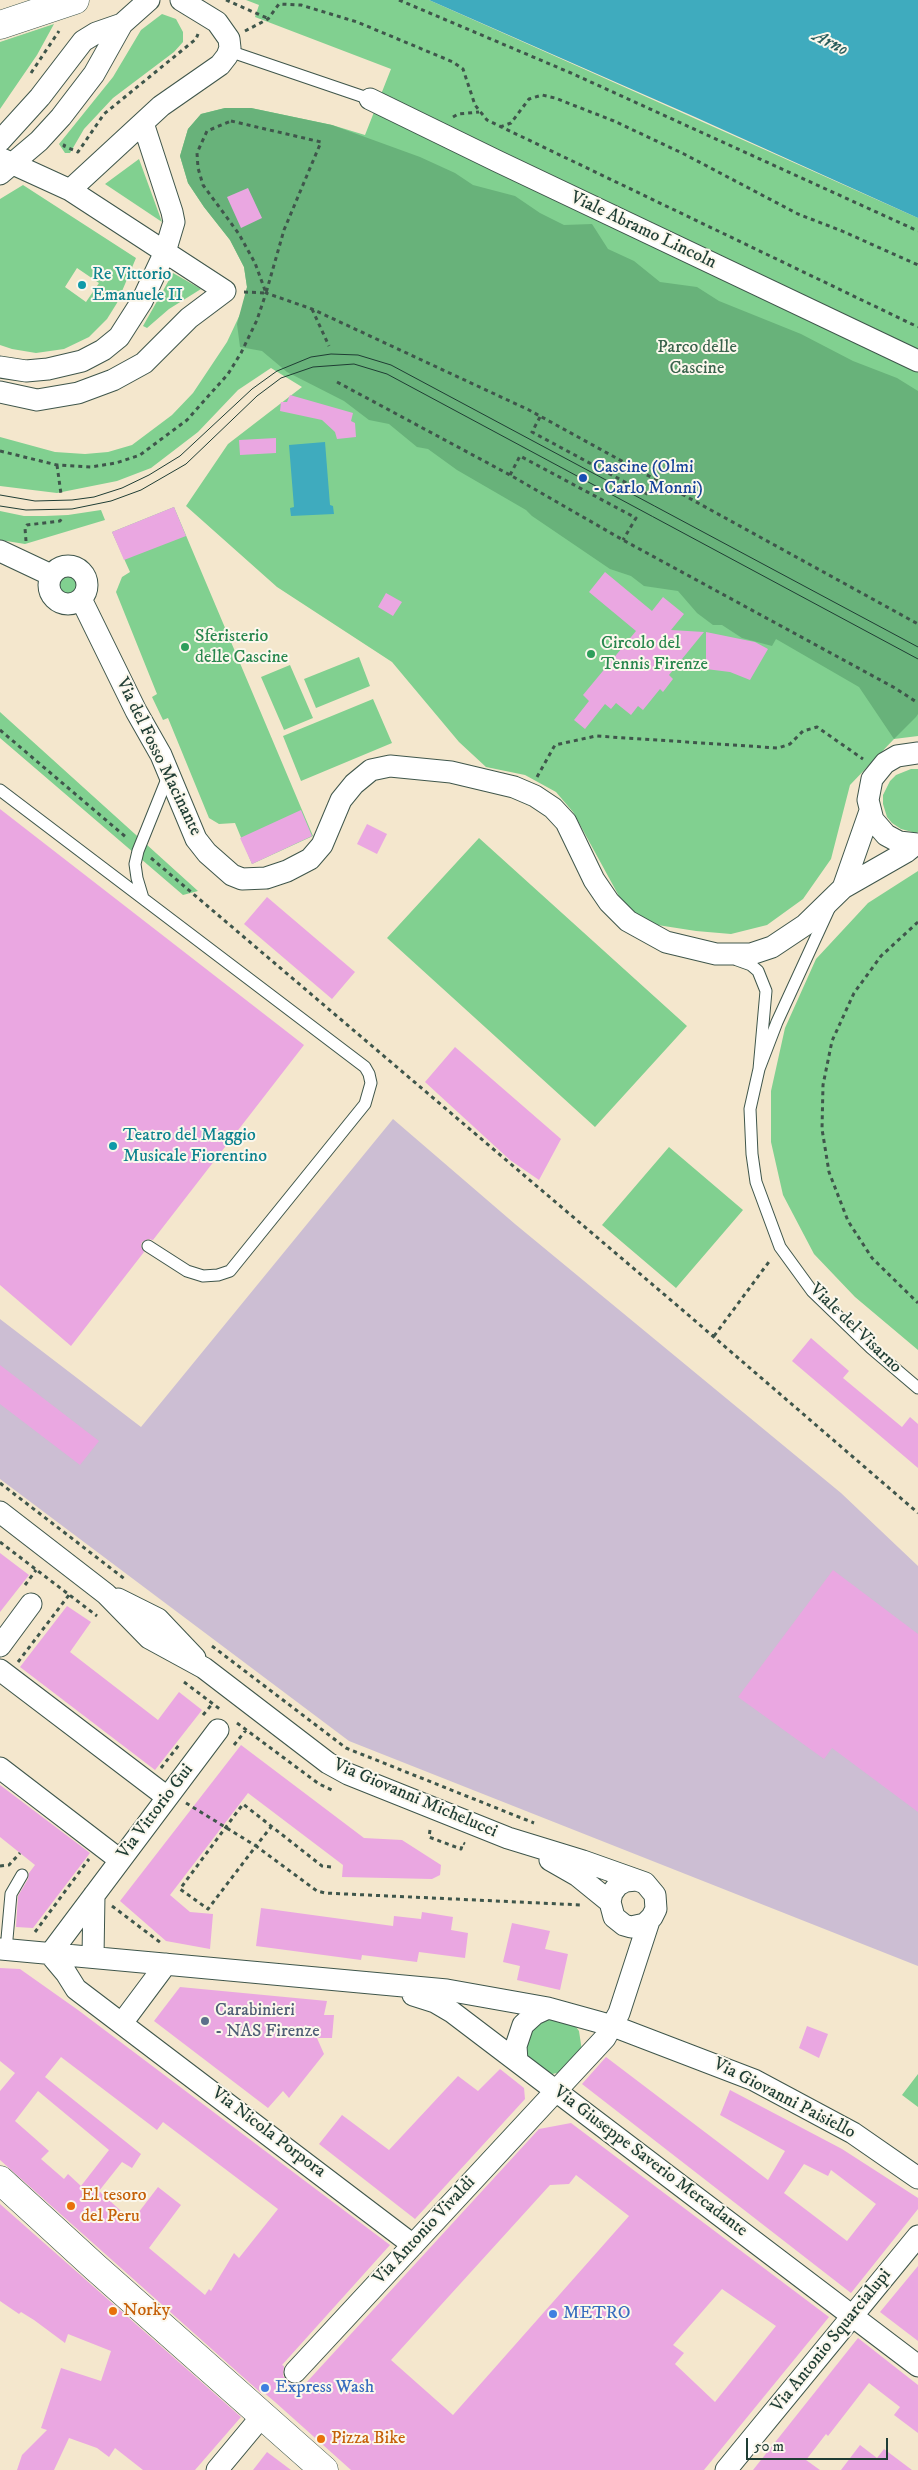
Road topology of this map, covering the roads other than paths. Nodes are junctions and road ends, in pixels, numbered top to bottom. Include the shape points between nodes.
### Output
1 (76, 0) edge
2 (149, 0) edge
3 (181, 0) edge
4 (122, 24) junction
5 (0, 25) edge
6 (229, 51) junction
7 (370, 99) joint
8 (143, 123) junction
9 (0, 141) edge
10 (4, 165) edge
11 (70, 190) junction
12 (165, 252) junction
13 (918, 361) edge
14 (0, 367) edge
15 (0, 392) edge
16 (6, 554) edge
17 (51, 575) junction
18 (81, 599) junction
19 (913, 751) edge
20 (422, 768) joint
21 (169, 774) junction
22 (0, 790) edge
23 (870, 811) junction
24 (917, 844) edge
25 (839, 892) junction
26 (144, 900) junction
27 (716, 954) junction
28 (759, 1069) junction
29 (148, 1246) dead end
30 (918, 1388) edge
31 (0, 1512) edge
32 (31, 1604) dead end
33 (0, 1646) edge
34 (7, 1668) edge
35 (218, 1730) dead end
36 (0, 1768) edge
37 (177, 1801) junction
38 (508, 1838) junction
39 (120, 1860) junction
40 (22, 1875) dead end
41 (636, 1880) junction
42 (103, 1898) junction
43 (610, 1904) junction
44 (649, 1921) junction
45 (624, 1925) junction
46 (3, 1949) edge
47 (50, 1954) junction
48 (165, 1955) junction
49 (94, 1957) junction
50 (634, 1964) junction
51 (369, 1984) junction
52 (548, 2008) junction
53 (122, 2023) junction
54 (613, 2026) junction
55 (517, 2061) junction
56 (556, 2091) junction
57 (918, 2178) edge
58 (0, 2180) edge
59 (918, 2236) edge
60 (413, 2244) junction
61 (852, 2317) junction
62 (918, 2366) edge
63 (295, 2372) dead end
64 (262, 2416) junction
65 (217, 2470) edge
66 (324, 2470) edge
67 (726, 2470) edge

1 - 5 main road
2 - 4 street
3 - 6 street via 217,22 229,39
4 - 9 street via 83,41 40,97
4 - 10 street via 94,74 51,129
6 - 7 lane
6 - 8 street via 220,65 179,92
7 - 13 street, Viale Abramo Lincoln
8 - 11 street
8 - 12 street via 173,216
10 - 11 street
11 - 12 street
12 - 14 street via 128,324 103,350 82,361 48,370
12 - 15 street via 225,291 189,318 144,363 113,380 46,399
16 - 17 street
17 - 18 street via 49,589 56,600 69,604
17 - 18 street via 61,567 79,568 88,583
18 - 21 street, Via del Fosso Macinante
19 - 23 street, Viale del Visarno via 885,763 878,770 869,791
20 - 21 street, Via del Fosso Macinante via 379,767 364,774 341,800 327,836 310,859 287,871 252,880 232,875 196,839
20 - 27 street, Viale del Visarno via 514,787 553,808 562,817 609,902 628,921 666,942
21 - 26 lane via 139,848 136,871
22 - 26 lane
23 - 24 street via 886,835 899,842
23 - 25 street, Viale del Visarno
24 - 25 street, Viale del Visarno
25 - 27 street, Viale del Visarno via 805,925 772,947 751,954
25 - 28 lane, Viale del Visarno via 777,1022
26 - 29 lane via 365,1067 371,1083 369,1095 358,1114 230,1271 203,1276 187,1271
27 - 28 lane, Viale del Visarno via 751,965 762,979 766,1004
28 - 30 lane, Viale del Visarno via 750,1109 752,1154 756,1182 780,1247 812,1291
31 - 38 street, Via Giovanni Michelucci via 106,1594 149,1638 204,1668 328,1763
32 - 33 street
34 - 37 street
35 - 37 street, Via Vittorio Gui
36 - 39 street
37 - 39 street, Via Vittorio Gui
38 - 41 street, Via Giovanni Michelucci
38 - 43 street, Via Giovanni Michelucci via 568,1870
39 - 42 street, Via Vittorio Gui
40 - 46 lane via 11,1894
41 - 43 street via 618,1885
41 - 44 street via 645,1883 655,1895 656,1909
42 - 47 street, Via Vittorio Gui
42 - 49 street
43 - 45 street via 614,1917
44 - 45 street via 638,1926
44 - 50 street
45 - 50 street
46 - 47 street
47 - 49 street
47 - 53 street, Via Nicola Porpora via 76,1989
48 - 49 street
48 - 51 street
48 - 53 street
50 - 54 street
51 - 52 street, Via Giovanni Paisiello via 447,1990
51 - 55 street, Via Giuseppe Saverio Mercadante via 440,2005
52 - 54 street, Via Giovanni Paisiello
52 - 55 street via 523,2025 516,2046
53 - 60 street, Via Nicola Porpora
54 - 56 street
54 - 57 street, Via Giovanni Paisiello via 754,2080 854,2133
55 - 56 street, Via Giuseppe Saverio Mercadante
56 - 60 street, Via Antonio Vivaldi
56 - 61 street, Via Giuseppe Saverio Mercadante
58 - 64 main road
59 - 61 street, Via Antonio Squarcialupi
60 - 63 street, Via Antonio Vivaldi
61 - 62 street, Via Giuseppe Saverio Mercadante
61 - 67 street, Via Antonio Squarcialupi
64 - 65 street
64 - 66 main road

